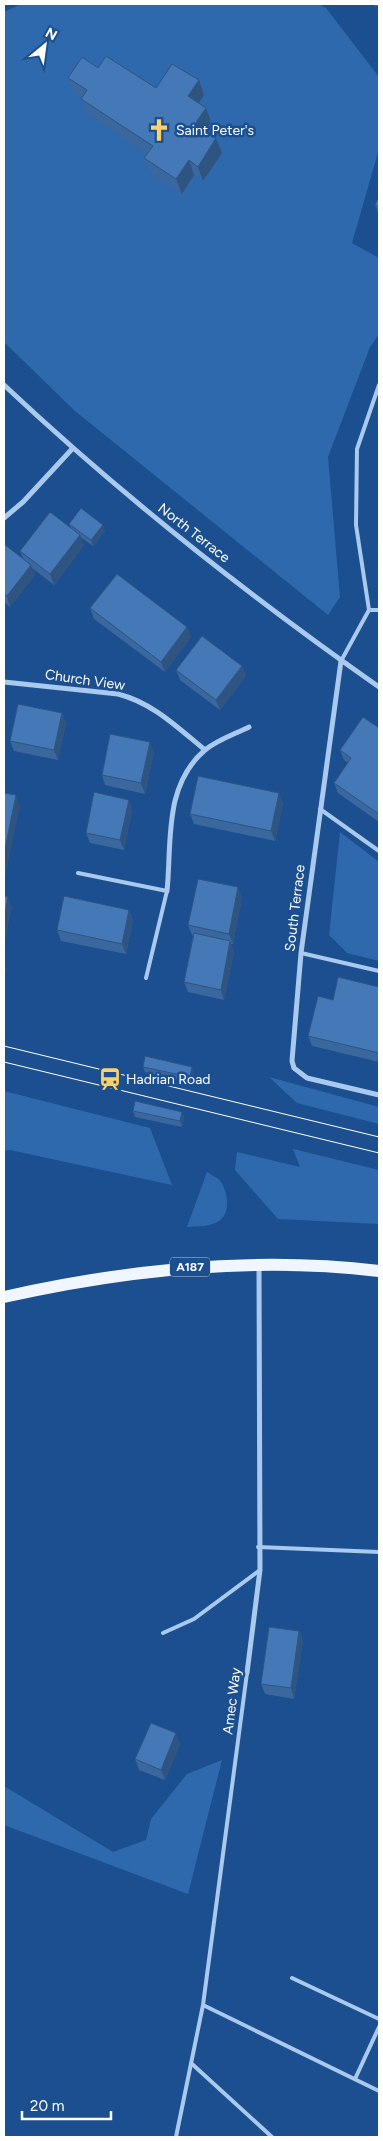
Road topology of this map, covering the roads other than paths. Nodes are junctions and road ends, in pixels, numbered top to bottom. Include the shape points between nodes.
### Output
1 (4, 385) edge
2 (379, 385) edge
3 (73, 448) junction
4 (4, 518) edge
5 (369, 610) junction
6 (379, 610) edge
7 (341, 660) junction
8 (4, 682) edge
9 (379, 687) edge
10 (249, 727) dead end
11 (205, 750) junction
12 (320, 809) junction
13 (379, 852) edge
14 (78, 873) dead end
15 (167, 891) junction
16 (301, 953) junction
17 (379, 971) edge
18 (146, 978) dead end
19 (379, 1095) edge
20 (259, 1264) junction
21 (379, 1271) edge
22 (4, 1297) edge
23 (258, 1548) junction
24 (379, 1552) edge
25 (260, 1570) junction
26 (163, 1633) dead end
27 (247, 1673) joint
28 (292, 1978) dead end
29 (203, 2005) junction
30 (379, 2020) edge
31 (379, 2027) edge
32 (192, 2063) junction
33 (355, 2079) junction
34 (379, 2091) edge
35 (176, 2137) edge
36 (272, 2137) edge

1 - 3 street, North Terrace
2 - 5 lane via 357,449 356,525
3 - 4 street
3 - 7 street, North Terrace via 157,519 295,628
5 - 6 lane
5 - 7 lane
7 - 9 street, North Terrace
7 - 12 street, South Terrace
8 - 11 street, Church View via 133,698 160,712
10 - 11 street
11 - 15 street via 181,784 175,801 170,822
12 - 13 lane
12 - 16 street, South Terrace
14 - 15 lane
15 - 18 lane
16 - 17 lane
16 - 19 street, South Terrace via 291,1052 294,1068 307,1078
20 - 21 main road, A187 via 325,1264
20 - 22 main road, A187 via 131,1273
20 - 23 street, Amec Way
23 - 24 lane
23 - 25 street, Amec Way
25 - 26 lane via 194,1619
25 - 27 street, Amec Way
27 - 29 lane, Amec Way
28 - 30 lane
29 - 32 lane, Amec Way
29 - 33 lane
31 - 33 lane
32 - 35 lane, Amec Way
32 - 36 lane
33 - 34 lane

